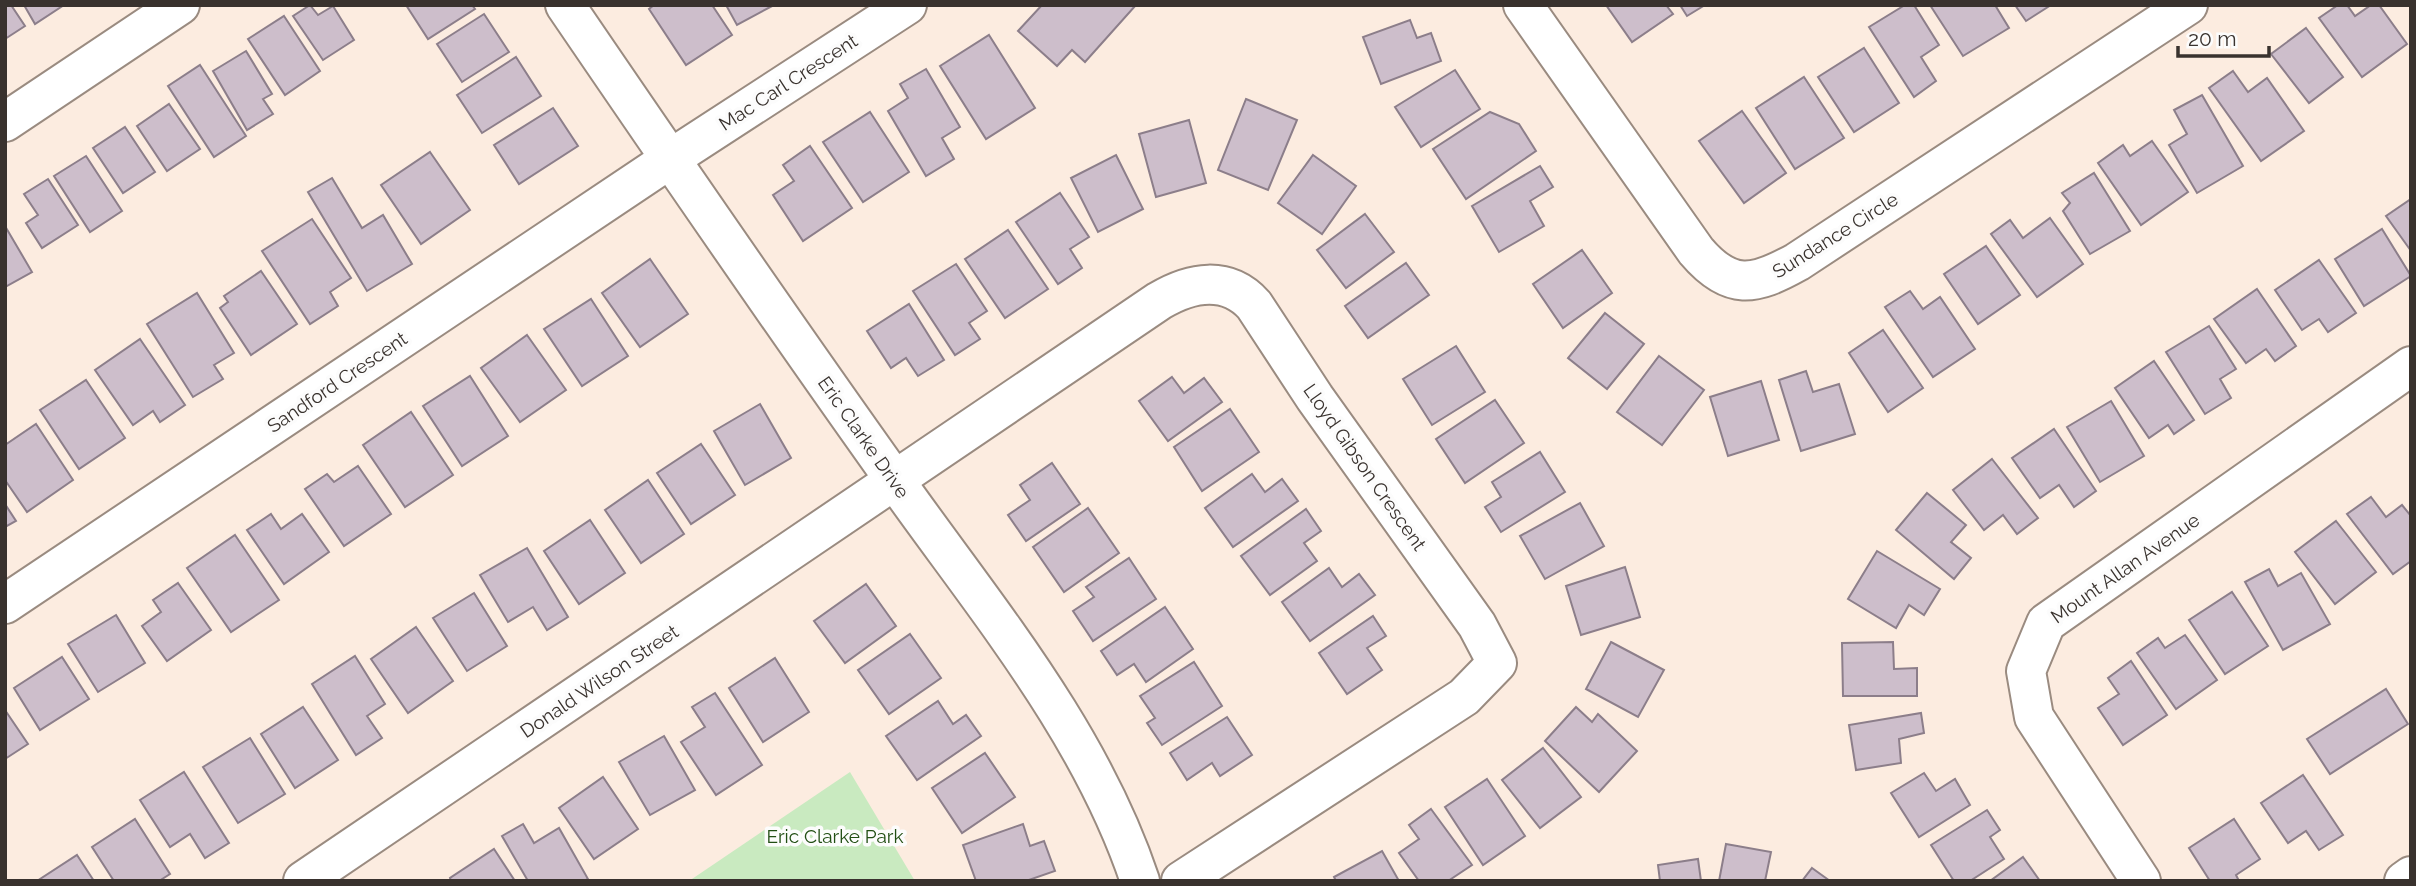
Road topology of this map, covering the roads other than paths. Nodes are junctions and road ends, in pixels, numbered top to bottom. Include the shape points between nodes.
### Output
1 (180, 5) edge
2 (565, 5) edge
3 (906, 5) edge
4 (1523, 5) edge
5 (2189, 5) edge
6 (5, 122) edge
7 (670, 159) junction
8 (2411, 366) edge
9 (895, 481) junction
10 (5, 604) edge
11 (2411, 876) edge
12 (303, 881) edge
13 (1140, 881) edge
14 (1181, 881) edge
15 (2141, 881) edge
16 (2404, 881) edge

1 - 6 street
2 - 7 street, Eric Clarke Drive
3 - 7 street, Mac Carl Crescent
4 - 5 street, Sundance Circle via 1696,251 1708,265 1744,282 1759,281 1797,262
7 - 9 street, Eric Clarke Drive
7 - 10 street, Sandford Crescent
8 - 15 street, Mount Allan Avenue via 2046,623 2026,671 2034,717
9 - 12 street, Donald Wilson Street
9 - 13 street, Eric Clarke Drive via 1040,682 1115,813
9 - 14 street, Lloyd Gibson Crescent via 1176,291 1214,284 1231,288 1254,305 1477,625 1497,663 1464,698
11 - 16 street

